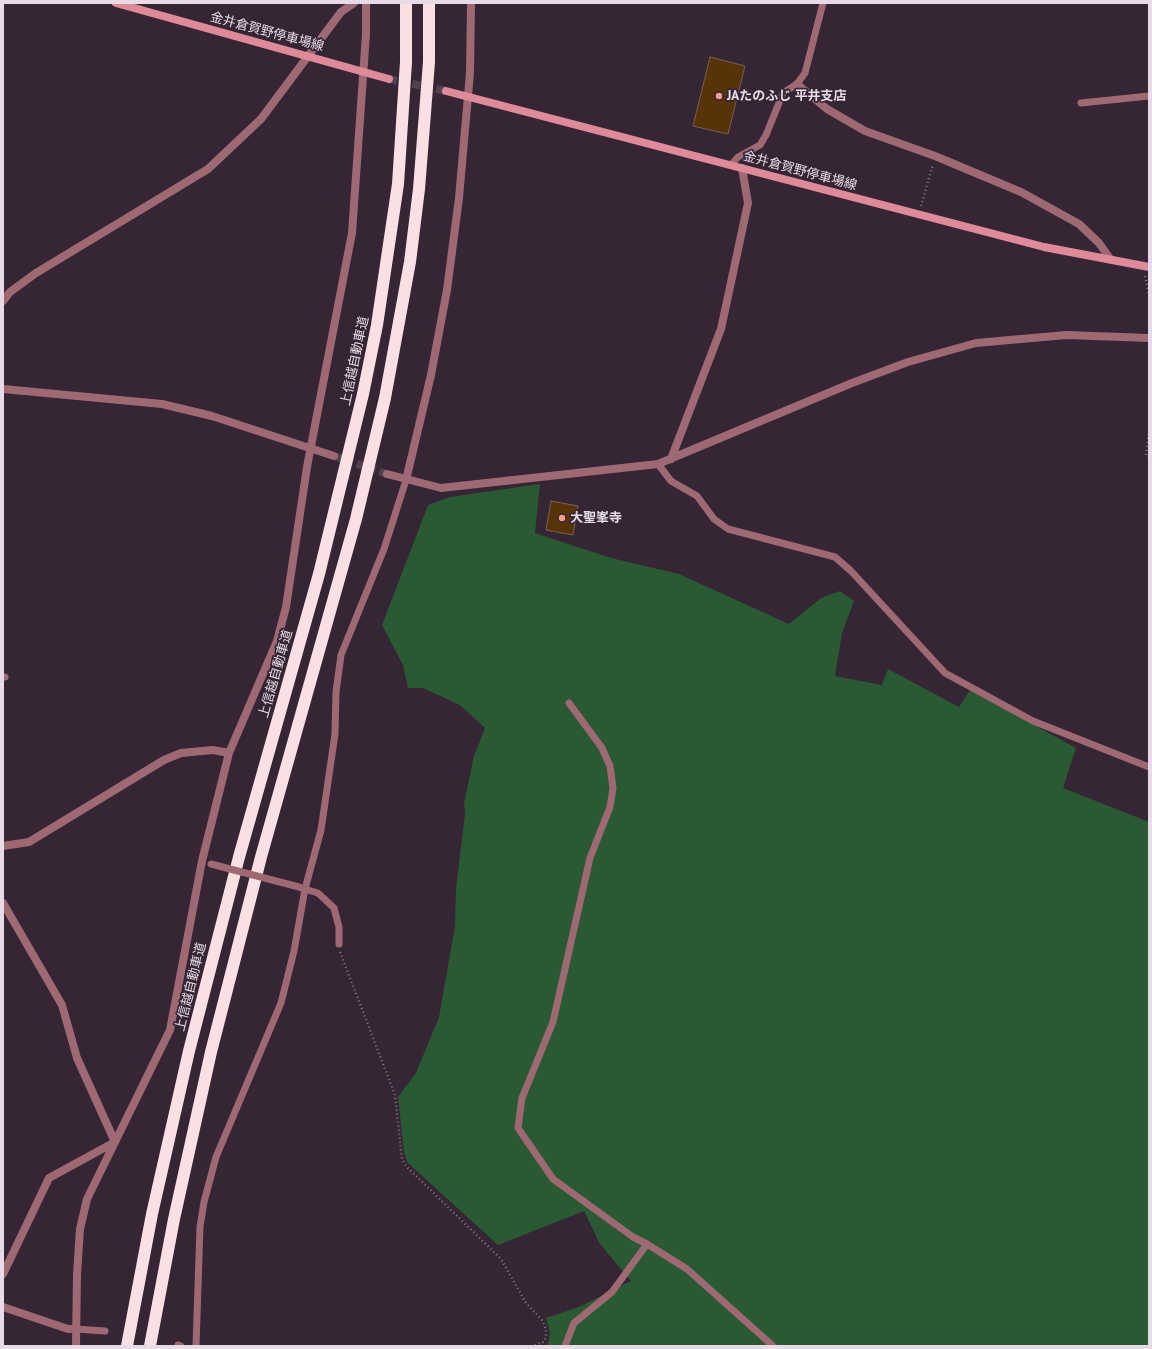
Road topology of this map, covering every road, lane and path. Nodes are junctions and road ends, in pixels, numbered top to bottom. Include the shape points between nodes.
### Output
1 (116, 3) edge
2 (354, 3) edge
3 (366, 3) edge
4 (406, 3) edge
5 (428, 3) edge
6 (471, 3) edge
7 (824, 3) edge
8 (308, 56) junction
9 (363, 71) junction
10 (389, 79) tunnel mouth
11 (797, 84) junction
12 (446, 91) tunnel mouth
13 (467, 96) junction
14 (1149, 96) edge
15 (1081, 102) dead end
16 (935, 156) junction
17 (730, 165) junction
18 (742, 168) junction
19 (918, 214) junction
20 (1111, 260) junction
21 (1146, 267) edge
22 (1149, 295) edge
23 (3, 301) edge
24 (1149, 338) edge
25 (3, 389) edge
26 (1149, 430) edge
27 (311, 449) junction
28 (334, 456) tunnel mouth
29 (1149, 458) edge
30 (671, 459) junction
31 (658, 464) junction
32 (387, 474) tunnel mouth
33 (406, 480) junction
34 (569, 703) dead end
35 (229, 753) junction
36 (1149, 767) edge
37 (3, 846) edge
38 (206, 863) junction
39 (302, 888) junction
40 (3, 903) edge
41 (338, 944) joint
42 (115, 1142) junction
43 (647, 1244) junction
44 (3, 1274) edge
45 (3, 1307) edge
46 (76, 1329) junction
47 (105, 1331) dead end
48 (76, 1346) edge
49 (127, 1346) edge
50 (150, 1346) edge
51 (196, 1346) edge
52 (533, 1346) edge
53 (565, 1346) edge
54 (772, 1346) edge

1 - 8 main road, 金井倉賀野停車場線
2 - 8 street via 341,12
3 - 9 street
4 - 49 highway, 上信越自動車道 via 398,184 378,317 363,394 319,574 239,857 189,1051 152,1214
5 - 50 highway via 429,62 419,189 410,262 385,398 356,519 261,857 211,1052 175,1212
6 - 13 street
7 - 11 lane via 805,73
8 - 9 main road, 金井倉賀野停車場線
8 - 23 street via 261,119 208,169 36,273 10,292
9 - 10 main road, 金井倉賀野停車場線
9 - 27 street via 352,233
11 - 16 street via 827,109 855,126
11 - 17 lane via 783,93 760,145 738,157
12 - 13 main road, 金井倉賀野停車場線
13 - 17 main road, 金井倉賀野停車場線
13 - 33 street via 459,198 447,290 431,375
14 - 15 lane
16 - 19 path
16 - 20 street via 1020,192 1079,224 1099,243
17 - 18 main road, 金井倉賀野停車場線
18 - 19 main road, 金井倉賀野停車場線
18 - 30 street via 748,203 721,329
19 - 20 main road, 金井倉賀野停車場線 via 1044,247
20 - 21 main road, 金井倉賀野停車場線
21 - 22 path
24 - 30 street via 1066,336 976,343 908,362 852,383
25 - 27 street via 162,404 212,416
26 - 29 path via 1146,455
27 - 28 street
27 - 35 street via 282,627
30 - 31 street
31 - 33 street via 441,488
31 - 36 lane via 672,482 697,496 714,519 728,529 835,557 945,673 1033,721
32 - 33 street
33 - 39 lane via 384,549 341,656 329,783 321,830
34 - 43 lane via 602,748 610,766 613,788 610,807 590,858 553,1022 522,1098 518,1128 553,1179
35 - 37 street via 213,750 181,753 164,760 33,840
35 - 38 street
38 - 39 lane, bridge
38 - 42 street via 170,1030
39 - 41 lane via 318,892 334,908 339,927
39 - 51 lane via 294,951 281,1003 216,1157 204,1202 200,1227
40 - 42 street via 62,1005 77,1058
41 - 52 path via 346,974 395,1095 402,1159 406,1166 501,1259 526,1303 542,1320 546,1329 546,1338 543,1342
42 - 44 street via 49,1178
42 - 46 street via 87,1199 80,1229
43 - 53 lane via 612,1292 574,1323
43 - 54 lane via 687,1269
45 - 46 street via 68,1329
46 - 47 lane
46 - 48 street

